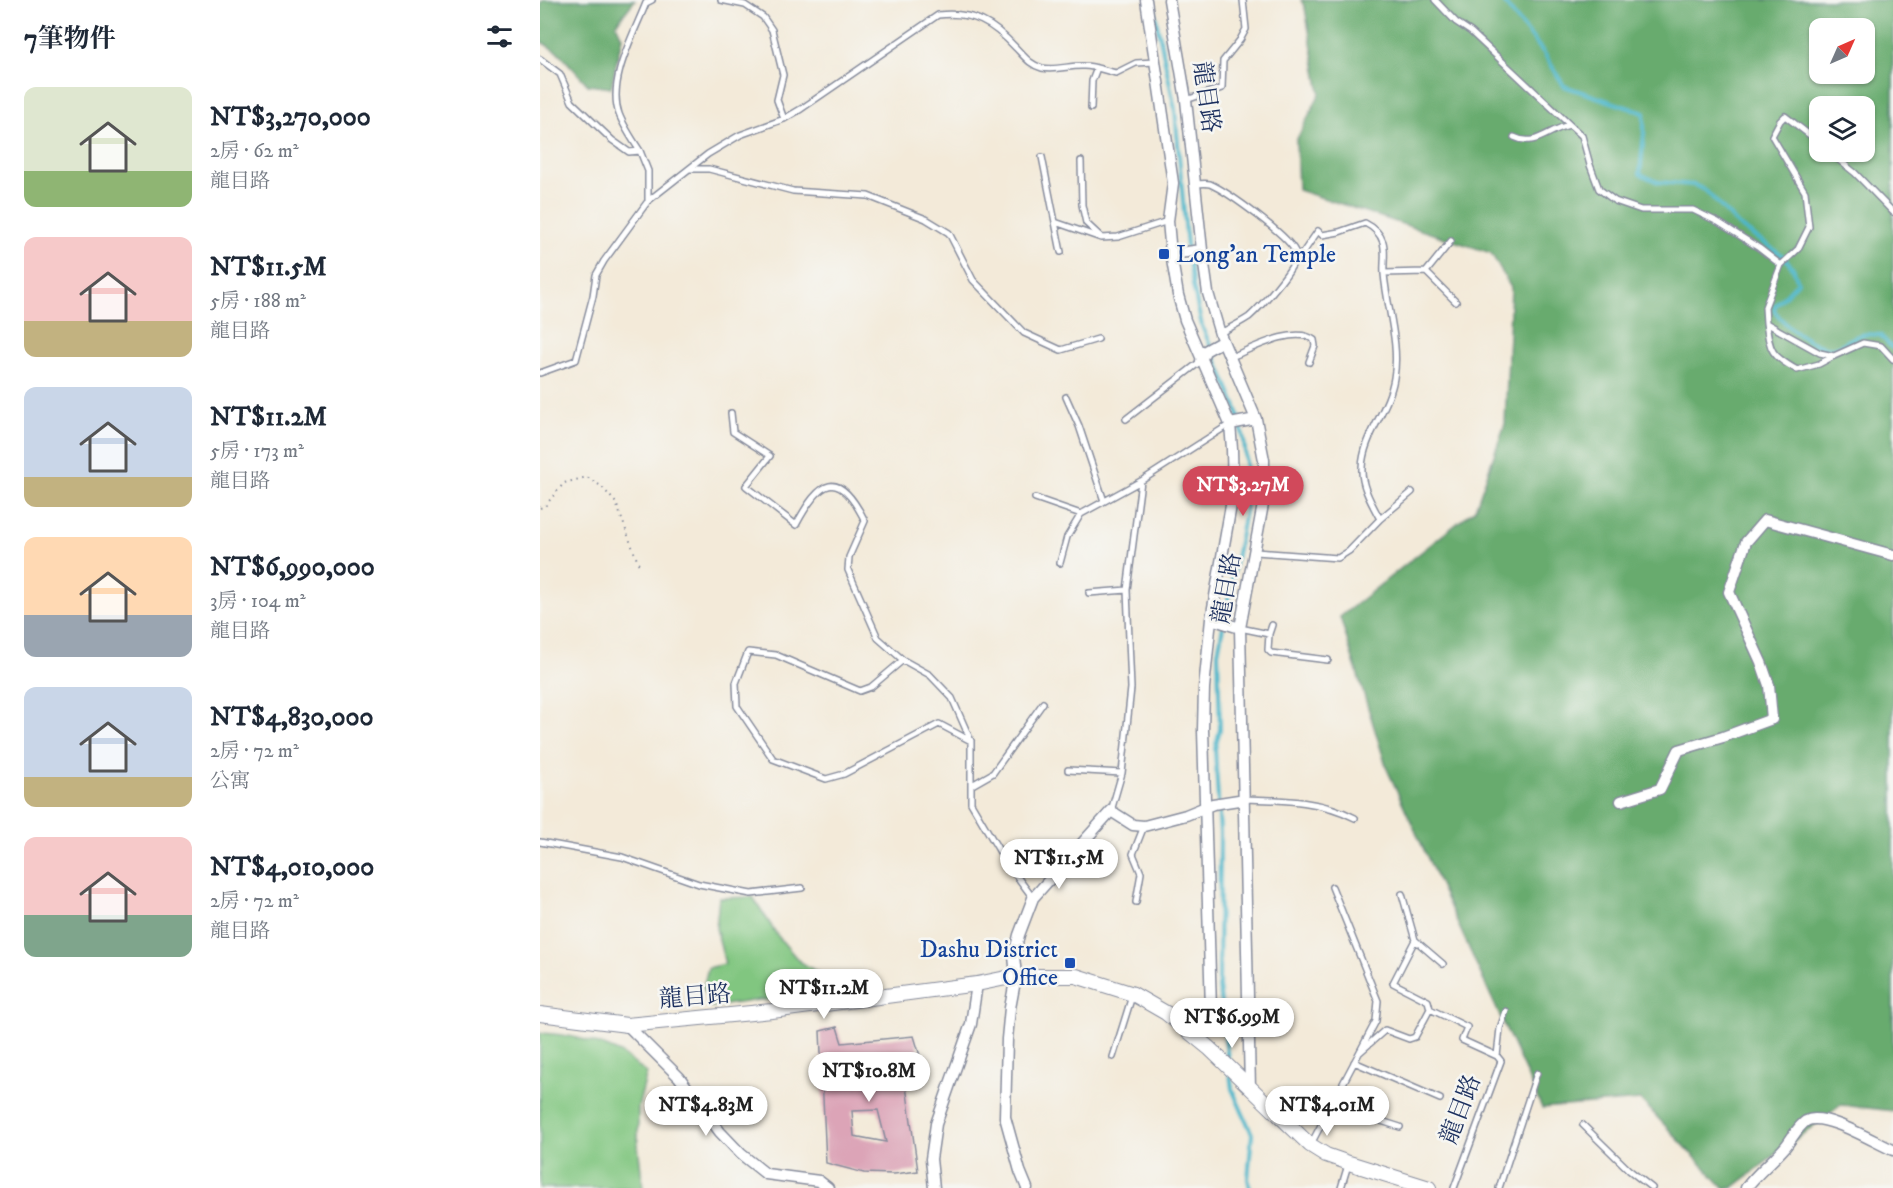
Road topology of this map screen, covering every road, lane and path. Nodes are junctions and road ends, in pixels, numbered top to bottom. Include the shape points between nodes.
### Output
1 (652, 0) edge
2 (722, 0) edge
3 (1146, 0) edge
4 (1169, 0) edge
5 (1243, 0) edge
6 (1435, 0) edge
7 (540, 59) edge
8 (1157, 62) junction
9 (1097, 68) junction
10 (1186, 100) junction
11 (1091, 108) dead end
12 (784, 119) junction
13 (1570, 125) junction
14 (1809, 135) edge
15 (1514, 137) dead end
16 (640, 150) junction
17 (1042, 157) dead end
18 (1081, 161) dead end
19 (1841, 162) edge
20 (690, 169) junction
21 (1196, 184) junction
22 (648, 201) junction
23 (1893, 212) edge
24 (1168, 221) junction
25 (1055, 222) junction
26 (1101, 238) junction
27 (1451, 241) dead end
28 (1199, 250) junction
29 (1061, 252) dead end
30 (1173, 254) junction
31 (1296, 255) junction
32 (1781, 265) junction
33 (1426, 272) junction
34 (1384, 273) junction
35 (1456, 302) dead end
36 (1766, 322) junction
37 (1098, 339) dead end
38 (1220, 339) junction
39 (1203, 356) junction
40 (1834, 356) junction
41 (1231, 357) junction
42 (1893, 359) edge
43 (1309, 362) dead end
44 (540, 373) edge
45 (1066, 397) dead end
46 (731, 413) dead end
47 (1126, 419) dead end
48 (1253, 419) junction
49 (1232, 423) junction
50 (1141, 481) junction
51 (1412, 492) dead end
52 (1035, 498) dead end
53 (1104, 501) junction
54 (540, 508) edge
55 (1081, 514) junction
56 (1380, 519) junction
57 (1256, 552) junction
58 (1893, 555) edge
59 (1060, 563) dead end
60 (640, 568) dead end
61 (1127, 590) junction
62 (1089, 593) dead end
63 (1213, 620) junction
64 (1272, 625) dead end
65 (1236, 627) junction
66 (1269, 634) junction
67 (903, 660) junction
68 (1328, 660) dead end
69 (1043, 703) dead end
70 (971, 741) junction
71 (1068, 770) dead end
72 (1122, 773) junction
73 (972, 785) junction
74 (1240, 799) junction
75 (1621, 801) dead end
76 (1209, 806) junction
77 (1111, 811) junction
78 (1355, 818) dead end
79 (1144, 826) junction
80 (540, 842) edge
81 (1332, 887) dead end
82 (802, 888) dead end
83 (1402, 894) dead end
84 (1033, 898) junction
85 (1136, 902) dead end
86 (1415, 940) junction
87 (1443, 964) dead end
88 (1016, 976) junction
89 (977, 984) junction
90 (1133, 994) junction
91 (1430, 1009) junction
92 (1506, 1011) dead end
93 (540, 1014) edge
94 (627, 1025) junction
95 (1205, 1045) junction
96 (1359, 1053) junction
97 (1497, 1056) junction
98 (1113, 1057) dead end
99 (1354, 1062) junction
100 (1537, 1073) dead end
101 (1250, 1089) junction
102 (1440, 1099) dead end
103 (1331, 1105) junction
104 (1582, 1125) dead end
105 (1400, 1127) dead end
106 (1310, 1145) junction
107 (1893, 1150) edge
108 (1349, 1163) junction
109 (828, 1188) edge
110 (934, 1188) edge
111 (1027, 1188) edge
112 (1341, 1188) edge
113 (1429, 1188) edge
114 (1454, 1188) edge
115 (1499, 1188) edge
116 (1652, 1188) edge
117 (1746, 1188) edge

1 - 16 lane via 646,3 620,68 615,96 618,113
2 - 12 lane via 745,5 763,17 772,30 783,75 777,100
3 - 8 street, 龍目路
4 - 10 street, 龍目路
5 - 10 lane via 1246,29 1223,61 1222,88
6 - 13 lane
7 - 16 lane via 560,74 572,102 612,140 629,152
8 - 9 lane via 1136,63 1116,73
8 - 24 street, 龍目路 via 1173,183
9 - 11 lane via 1092,81
9 - 12 lane via 1044,68 1030,62 990,24 956,13 938,15
10 - 21 street, 龍目路
12 - 20 lane via 740,135
13 - 15 lane via 1532,141
13 - 32 lane via 1582,135 1599,189 1615,201 1641,210 1693,210 1718,222
14 - 32 lane via 1785,116 1772,136 1805,192 1809,227 1798,249
16 - 22 lane via 648,171
17 - 25 lane
18 - 26 lane via 1086,223
19 - 23 lane
20 - 22 lane
20 - 37 lane via 709,169 793,191 868,196 926,219 949,233 973,280 1024,333 1061,350
21 - 28 street, 龍目路
21 - 31 lane via 1209,184 1269,223
22 - 44 lane via 596,275 576,360
24 - 26 lane via 1118,237
24 - 30 street, 龍目路
25 - 26 lane
25 - 29 lane
27 - 33 lane
28 - 30 street
28 - 38 street, 龍目路
30 - 39 street, 龍目路 via 1182,312
31 - 34 lane via 1302,254 1318,231 1322,235 1365,223 1379,234 1383,243
31 - 38 lane via 1258,309
32 - 36 lane via 1765,307
33 - 34 lane
33 - 35 lane
34 - 56 lane via 1392,320 1394,378 1364,449 1361,470
36 - 40 lane via 1820,353
36 - 40 lane via 1776,358 1797,370
38 - 39 street
38 - 41 street, 龍目路
39 - 47 lane
39 - 49 street, 龍目路
40 - 42 lane via 1863,343 1881,346
41 - 43 lane via 1281,338 1307,335 1315,346
41 - 48 street, 龍目路
45 - 53 lane
46 - 67 lane via 734,432 770,456 746,486 795,525 826,485 841,488 858,507 865,521 849,556 848,570 878,639
48 - 49 street
48 - 57 street, 龍目路 via 1264,460 1264,499
49 - 50 lane
49 - 63 street, 龍目路 via 1233,494
50 - 53 lane
50 - 61 lane
51 - 56 lane
52 - 55 lane
53 - 55 lane
54 - 60 path via 564,483 586,477 601,486 616,503
55 - 59 lane via 1066,537
56 - 57 lane via 1338,558
57 - 65 street, 龍目路
58 - 75 street via 1765,520 1746,542 1729,592 1769,685 1772,718 1724,738 1679,750 1659,789
61 - 62 lane
61 - 72 lane via 1131,688
63 - 65 street
63 - 76 street, 龍目路 via 1203,699
64 - 66 lane
65 - 66 lane
65 - 74 street, 龍目路
66 - 68 lane via 1271,653
67 - 70 lane via 930,675 952,698
67 - 70 lane via 871,687 860,691 776,655 748,652 736,683 737,706 772,759 826,779 844,774 939,724
69 - 73 lane via 993,773
70 - 73 lane
71 - 72 lane
72 - 77 lane
73 - 84 lane via 971,803 976,813
74 - 76 street
74 - 78 lane via 1295,800 1342,810
74 - 101 street, 龍目路
76 - 79 street
76 - 95 street, 龍目路 via 1210,1010
77 - 79 street via 1133,825
77 - 84 street
79 - 85 lane via 1133,854 1141,873
80 - 82 lane via 622,857 699,884 751,894
81 - 96 lane via 1378,1000 1376,1021
83 - 86 lane
84 - 88 street via 1014,956
86 - 87 lane
86 - 91 lane via 1393,983 1428,1001
88 - 89 street, 龍目路
88 - 90 street, 龍目路 via 1076,976
88 - 111 street via 1007,1039 1005,1117
89 - 94 street, 龍目路
89 - 110 street via 971,1024 936,1124
90 - 95 street, 龍目路 via 1166,1013
90 - 98 lane
91 - 96 lane via 1415,1037 1409,1039 1385,1030
91 - 97 lane via 1467,1027 1462,1040
92 - 97 lane, 龍目路
93 - 94 street, 龍目路
94 - 109 street via 679,1077 741,1154 766,1174 819,1181
95 - 101 street
96 - 99 lane
97 - 114 lane, 龍目路 via 1502,1061
99 - 102 lane
99 - 103 lane
100 - 115 lane
101 - 106 street
103 - 105 lane
103 - 106 lane
104 - 116 lane
106 - 108 street
107 - 117 street via 1832,1120 1814,1119 1798,1129
108 - 112 lane
108 - 113 street

